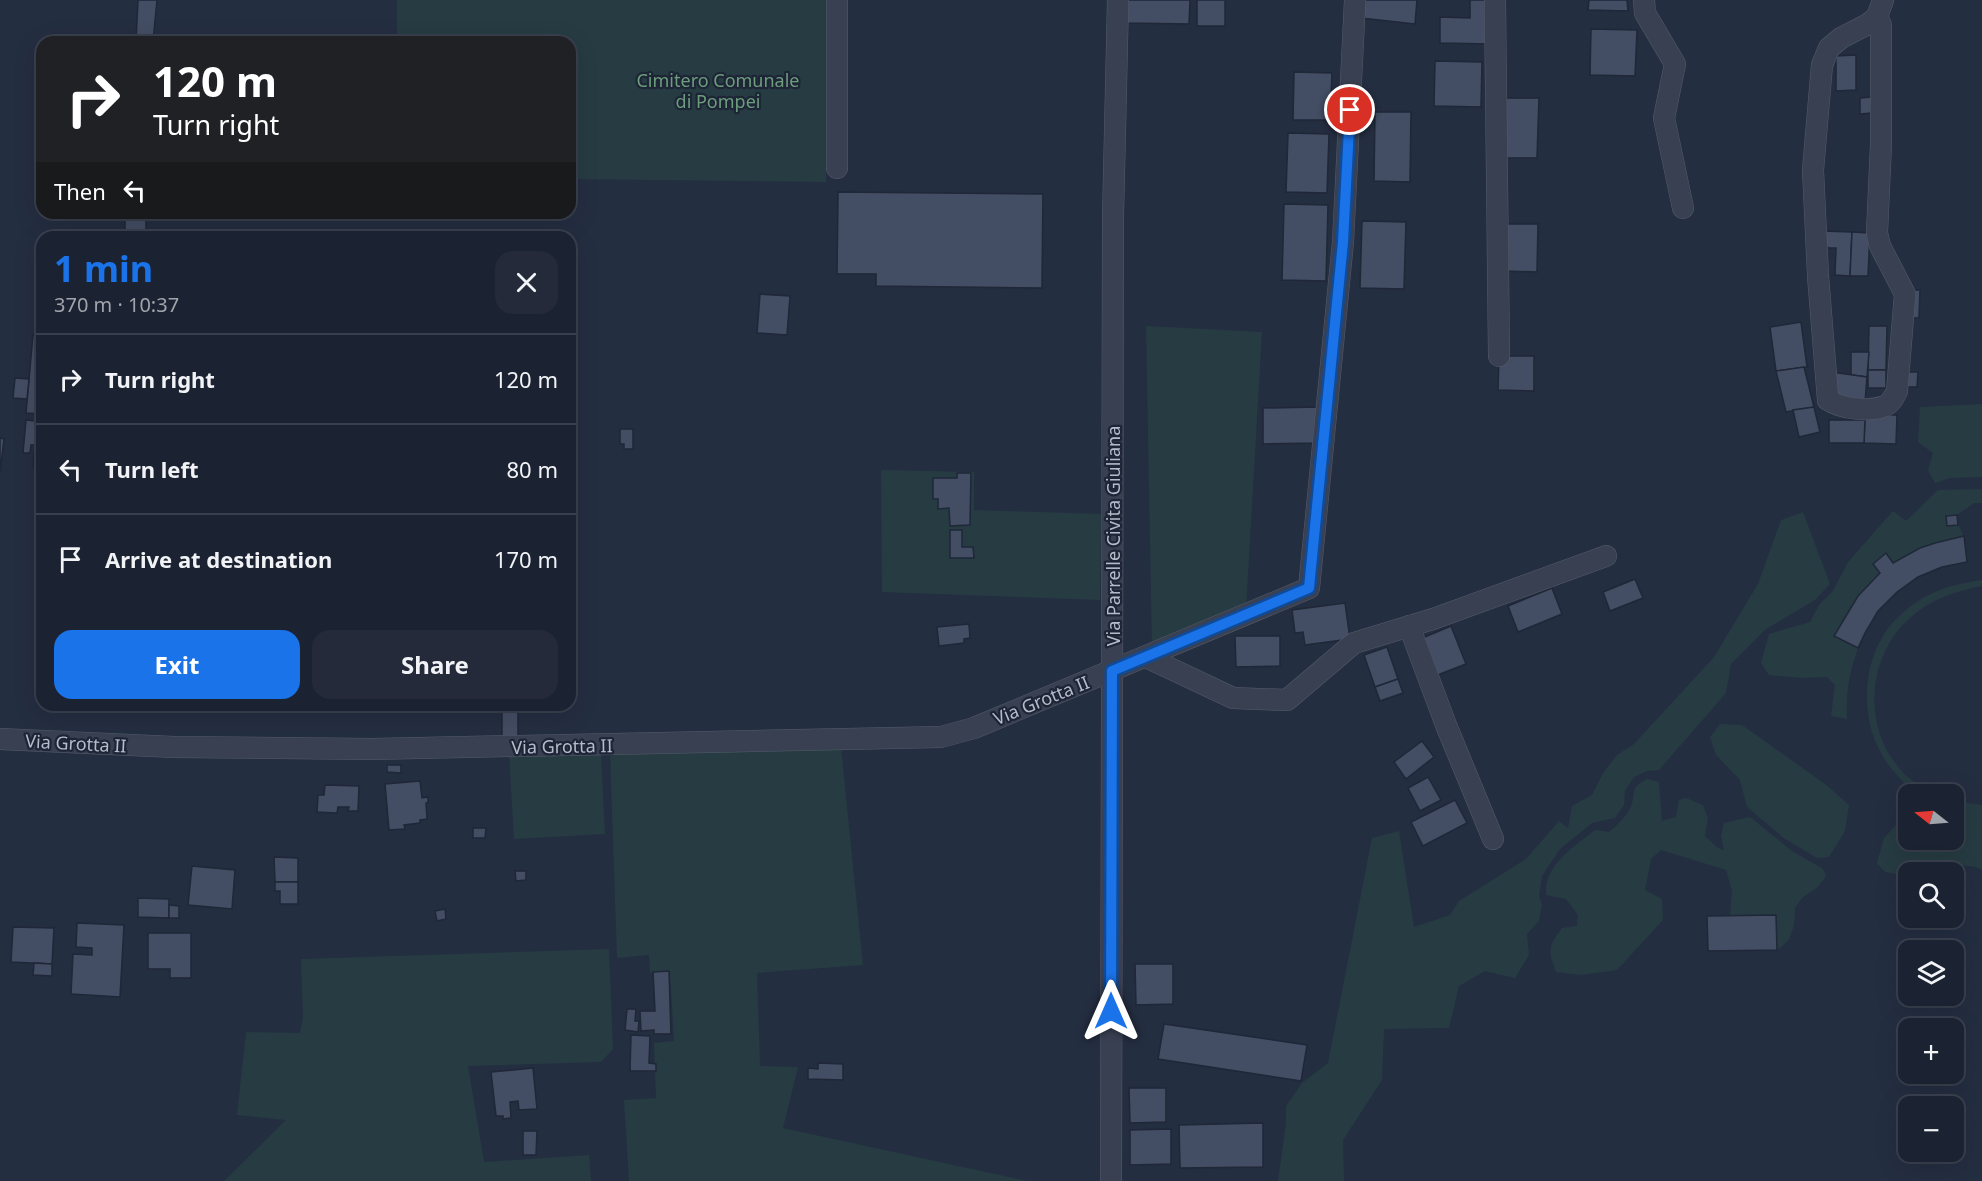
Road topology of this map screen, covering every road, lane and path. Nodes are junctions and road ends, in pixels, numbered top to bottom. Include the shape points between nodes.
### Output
1 (837, 0) edge
2 (1118, 0) edge
3 (1355, 0) edge
4 (1495, 0) edge
5 (1644, 0) edge
6 (1880, 8) edge
7 (837, 168) dead end
8 (1683, 208) dead end
9 (1498, 356) dead end
10 (1606, 556) dead end
11 (1409, 626) junction
12 (1146, 657) junction
13 (1112, 671) junction
14 (0, 739) edge
15 (1493, 839) dead end
16 (1110, 1181) edge

1 - 7 street
2 - 13 street, Via Parrelle Civita Giuliana
3 - 12 street, Via Grotta II via 1343,242 1309,588
4 - 9 street
5 - 8 street via 1645,13 1674,64 1664,118
6 - 6 street via 1877,233 1905,294 1897,391 1886,406 1862,409 1838,406 1828,400 1813,170 1821,65 1829,48 1868,24
10 - 11 street
11 - 12 street via 1354,643 1287,700 1233,698
11 - 15 street
12 - 13 street, Via Grotta II
13 - 14 street, Via Grotta II via 974,728 941,737 372,749 174,747
13 - 16 street, Via Parrelle Civita Giuliana

